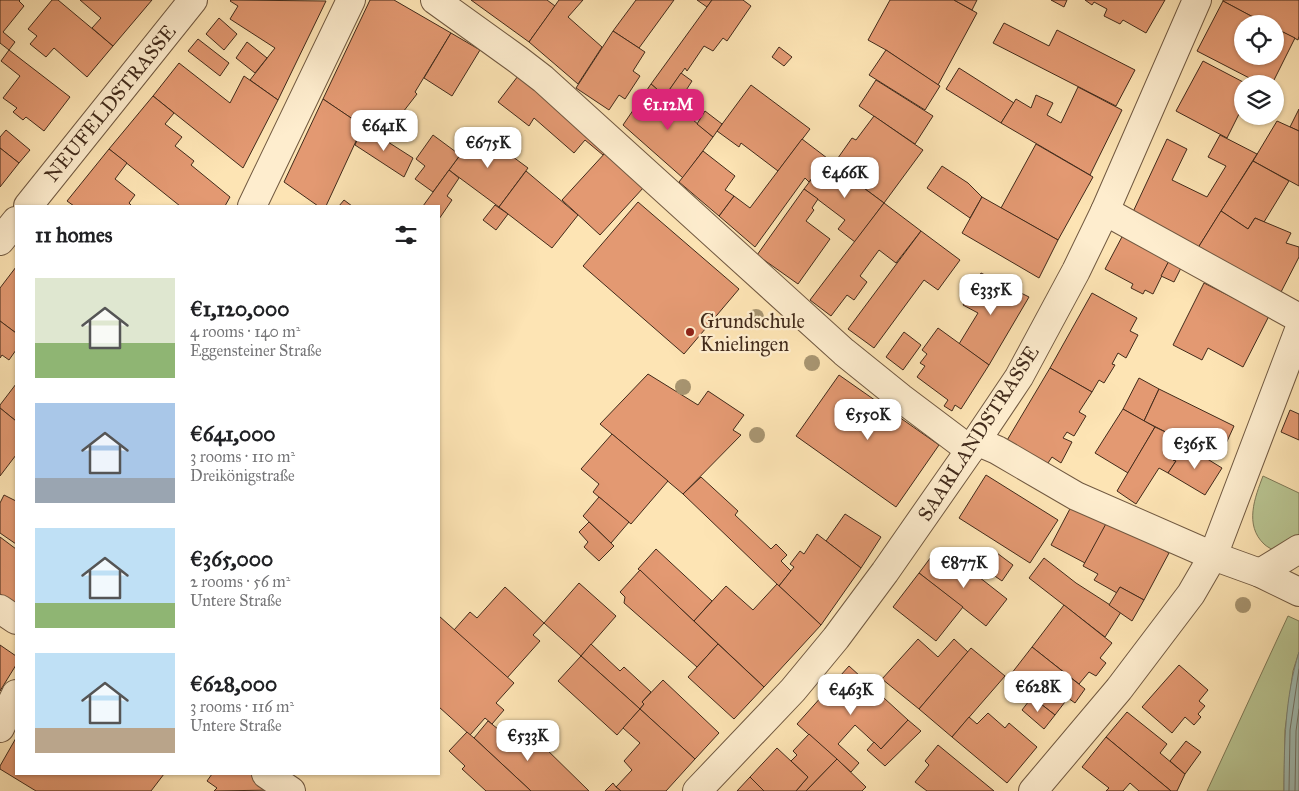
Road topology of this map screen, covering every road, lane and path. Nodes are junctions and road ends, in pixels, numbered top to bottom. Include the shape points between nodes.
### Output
1 (193, 0) edge
2 (351, 0) edge
3 (434, 0) edge
4 (1196, 0) edge
5 (29, 205) edge
6 (252, 205) edge
7 (1105, 211) junction
8 (15, 222) edge
9 (0, 241) edge
10 (1299, 318) edge
11 (1299, 330) edge
12 (973, 446) junction
13 (1299, 549) edge
14 (1213, 556) junction
15 (1260, 573) junction
16 (1299, 592) edge
17 (0, 609) edge
18 (15, 619) edge
19 (15, 696) edge
20 (0, 728) edge
21 (267, 775) edge
22 (291, 791) edge
23 (698, 791) edge
24 (1033, 791) edge

1 - 5 street, NEUFELDSTRASSE
2 - 6 street
3 - 12 street via 542,80 844,352 901,398
4 - 7 street, SAARLANDSTRASSE
7 - 10 street
7 - 12 street, SAARLANDSTRASSE via 1019,377
8 - 9 street
11 - 14 street
12 - 14 street via 997,450 1076,496
12 - 23 street, SAARLANDSTRASSE via 836,638
13 - 15 street
14 - 15 street
14 - 24 street via 1191,594 1119,688
15 - 16 street
17 - 18 street
19 - 20 street
21 - 22 street

